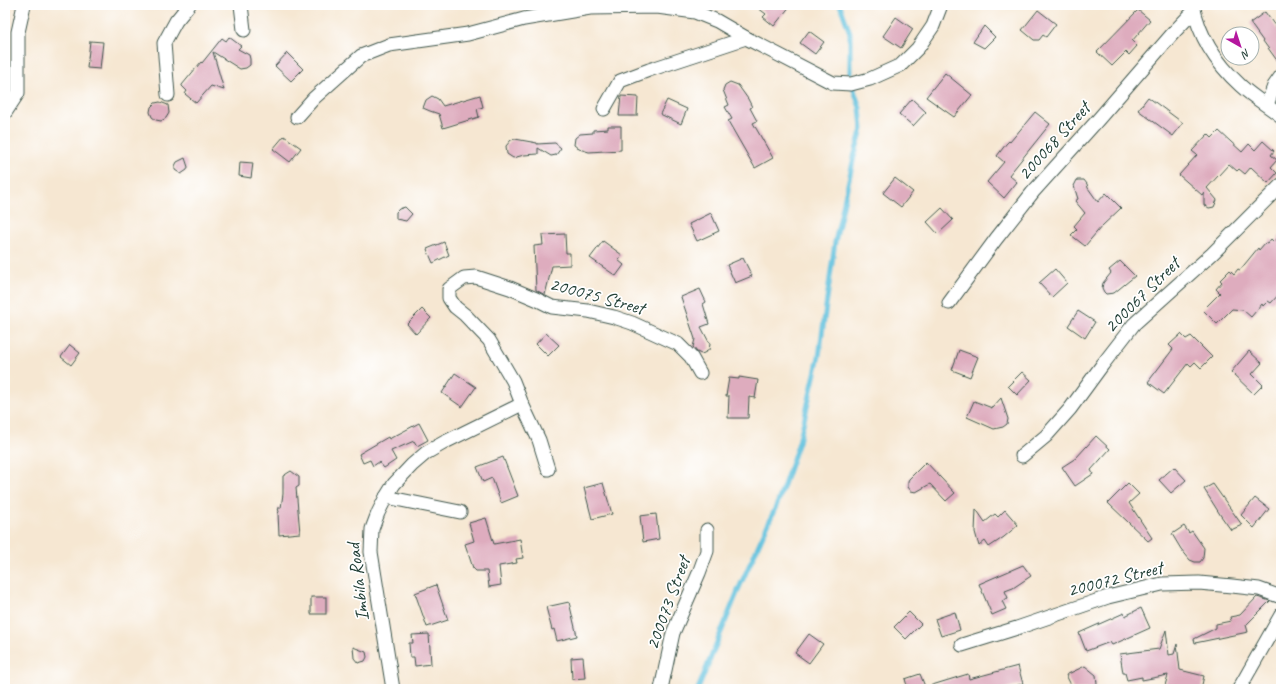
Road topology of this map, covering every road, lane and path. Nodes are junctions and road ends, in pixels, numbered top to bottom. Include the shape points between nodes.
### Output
1 (24, 5) edge
2 (189, 5) edge
3 (241, 5) edge
4 (941, 5) edge
5 (1194, 8) edge
6 (244, 30) dead end
7 (746, 38) junction
8 (1281, 76) edge
9 (168, 95) dead end
10 (1267, 105) junction
11 (604, 109) dead end
12 (5, 113) edge
13 (1281, 116) edge
14 (297, 117) dead end
15 (1281, 185) edge
16 (949, 303) dead end
17 (700, 373) dead end
18 (522, 404) junction
19 (1022, 456) dead end
20 (548, 469) dead end
21 (386, 497) junction
22 (460, 512) dead end
23 (707, 530) dead end
24 (1281, 597) edge
25 (1281, 615) edge
26 (962, 645) dead end
27 (393, 689) edge
28 (661, 689) edge
29 (1239, 689) edge

1 - 12 street via 18,32 18,93
2 - 9 street via 176,21 164,43
3 - 6 street
4 - 7 street via 933,26 918,48 901,65 870,79 851,84 833,83
5 - 10 street via 1201,33 1217,60 1242,87
5 - 16 street, 200068 Street via 1033,192
7 - 11 street via 620,81
7 - 14 street via 695,12 657,6 590,8 524,19 468,34 389,45 361,56 314,98
8 - 10 street
10 - 13 street
15 - 19 street, 200067 Street via 1212,254 1134,324 1070,410 1046,436
17 - 18 street, 200075 Street via 691,357 678,344 632,323 614,317 552,307 510,288 476,277 464,278 449,289 449,298 493,345 514,382
18 - 20 street via 539,440
18 - 21 street, Imbila Road via 426,453 394,484
21 - 22 street
21 - 27 street, Imbila Road via 372,528 371,552
23 - 28 street, 200073 Street via 707,551 673,633
24 - 26 street, 200072 Street via 1259,589 1232,586 1200,583 1162,584 1108,598
25 - 29 street

